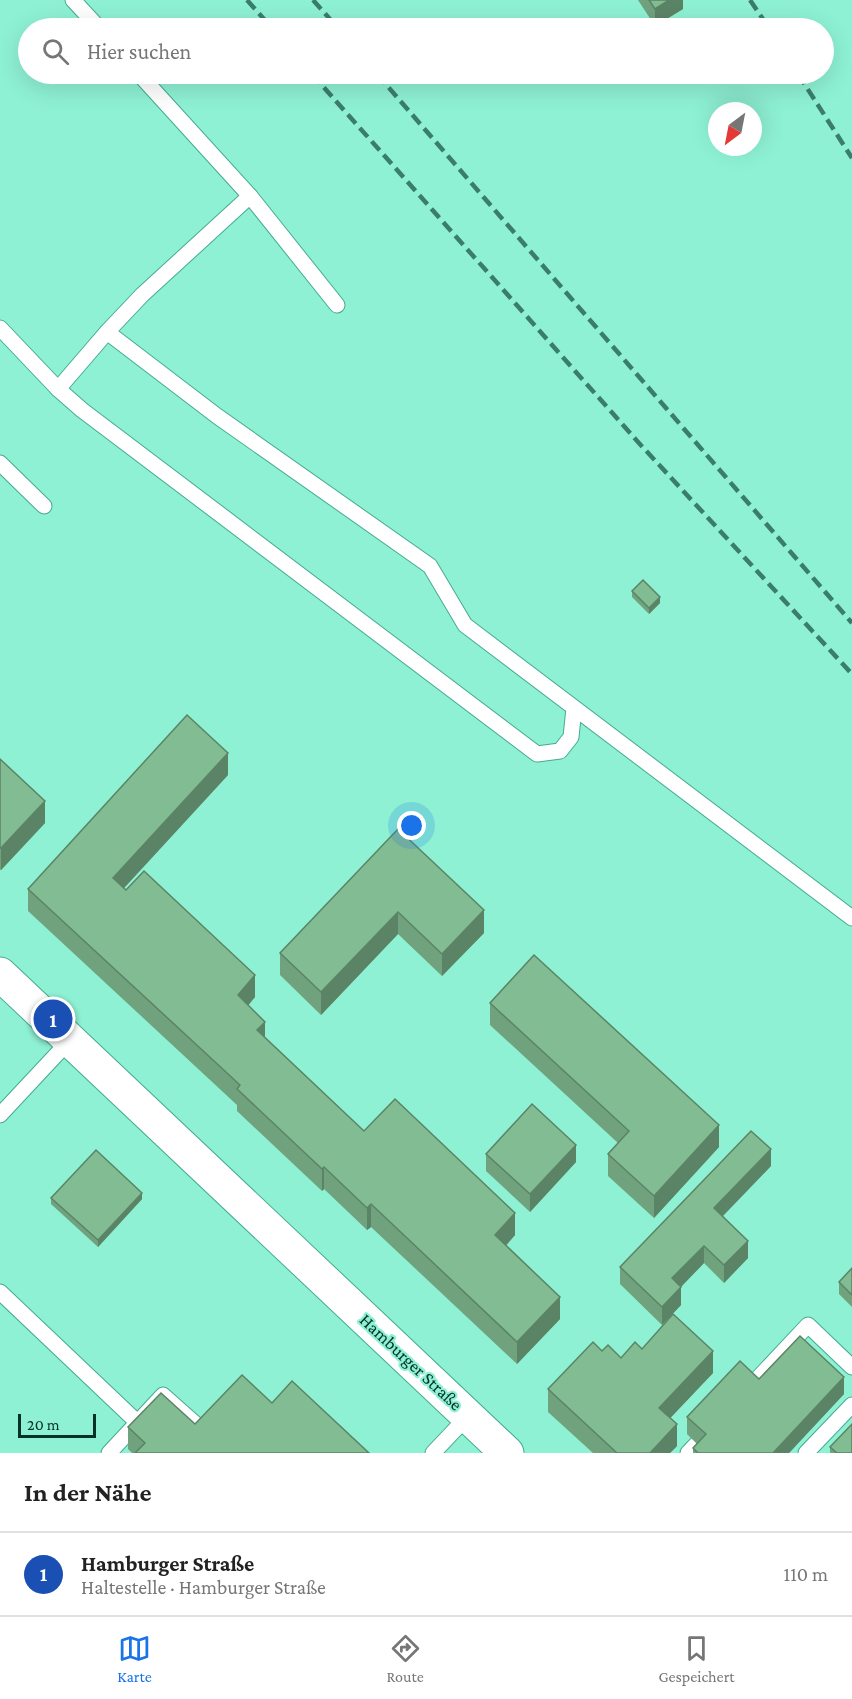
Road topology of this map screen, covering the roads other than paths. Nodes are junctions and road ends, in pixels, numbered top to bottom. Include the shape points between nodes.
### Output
1 (73, 0) edge
2 (90, 18) edge
3 (149, 84) edge
4 (250, 196) junction
5 (337, 305) dead end
6 (0, 328) edge
7 (106, 332) junction
8 (58, 389) junction
9 (0, 464) edge
10 (44, 506) dead end
11 (574, 708) junction
12 (852, 918) edge
13 (0, 974) edge
14 (70, 1041) junction
15 (0, 1115) edge
16 (0, 1292) edge
17 (852, 1366) edge
18 (736, 1402) edge
19 (852, 1405) edge
20 (468, 1416) junction
21 (720, 1419) edge
22 (137, 1422) junction
23 (198, 1426) edge
24 (109, 1453) edge
25 (433, 1453) edge
26 (507, 1453) edge
27 (688, 1453) edge
28 (806, 1453) edge

1 - 2 lane
3 - 4 lane
4 - 5 lane
4 - 7 lane
6 - 8 lane
7 - 8 lane
7 - 11 lane via 226,423 429,566 465,625
8 - 11 lane via 537,754 560,751 571,737
9 - 10 lane
11 - 12 lane
13 - 14 main road, Hamburger Straße
14 - 15 lane
14 - 20 main road, Hamburger Straße
16 - 22 lane
17 - 18 lane via 808,1325
19 - 28 lane
20 - 25 lane
20 - 26 main road, Hamburger Straße
21 - 27 lane
22 - 23 lane via 163,1395
22 - 24 lane

